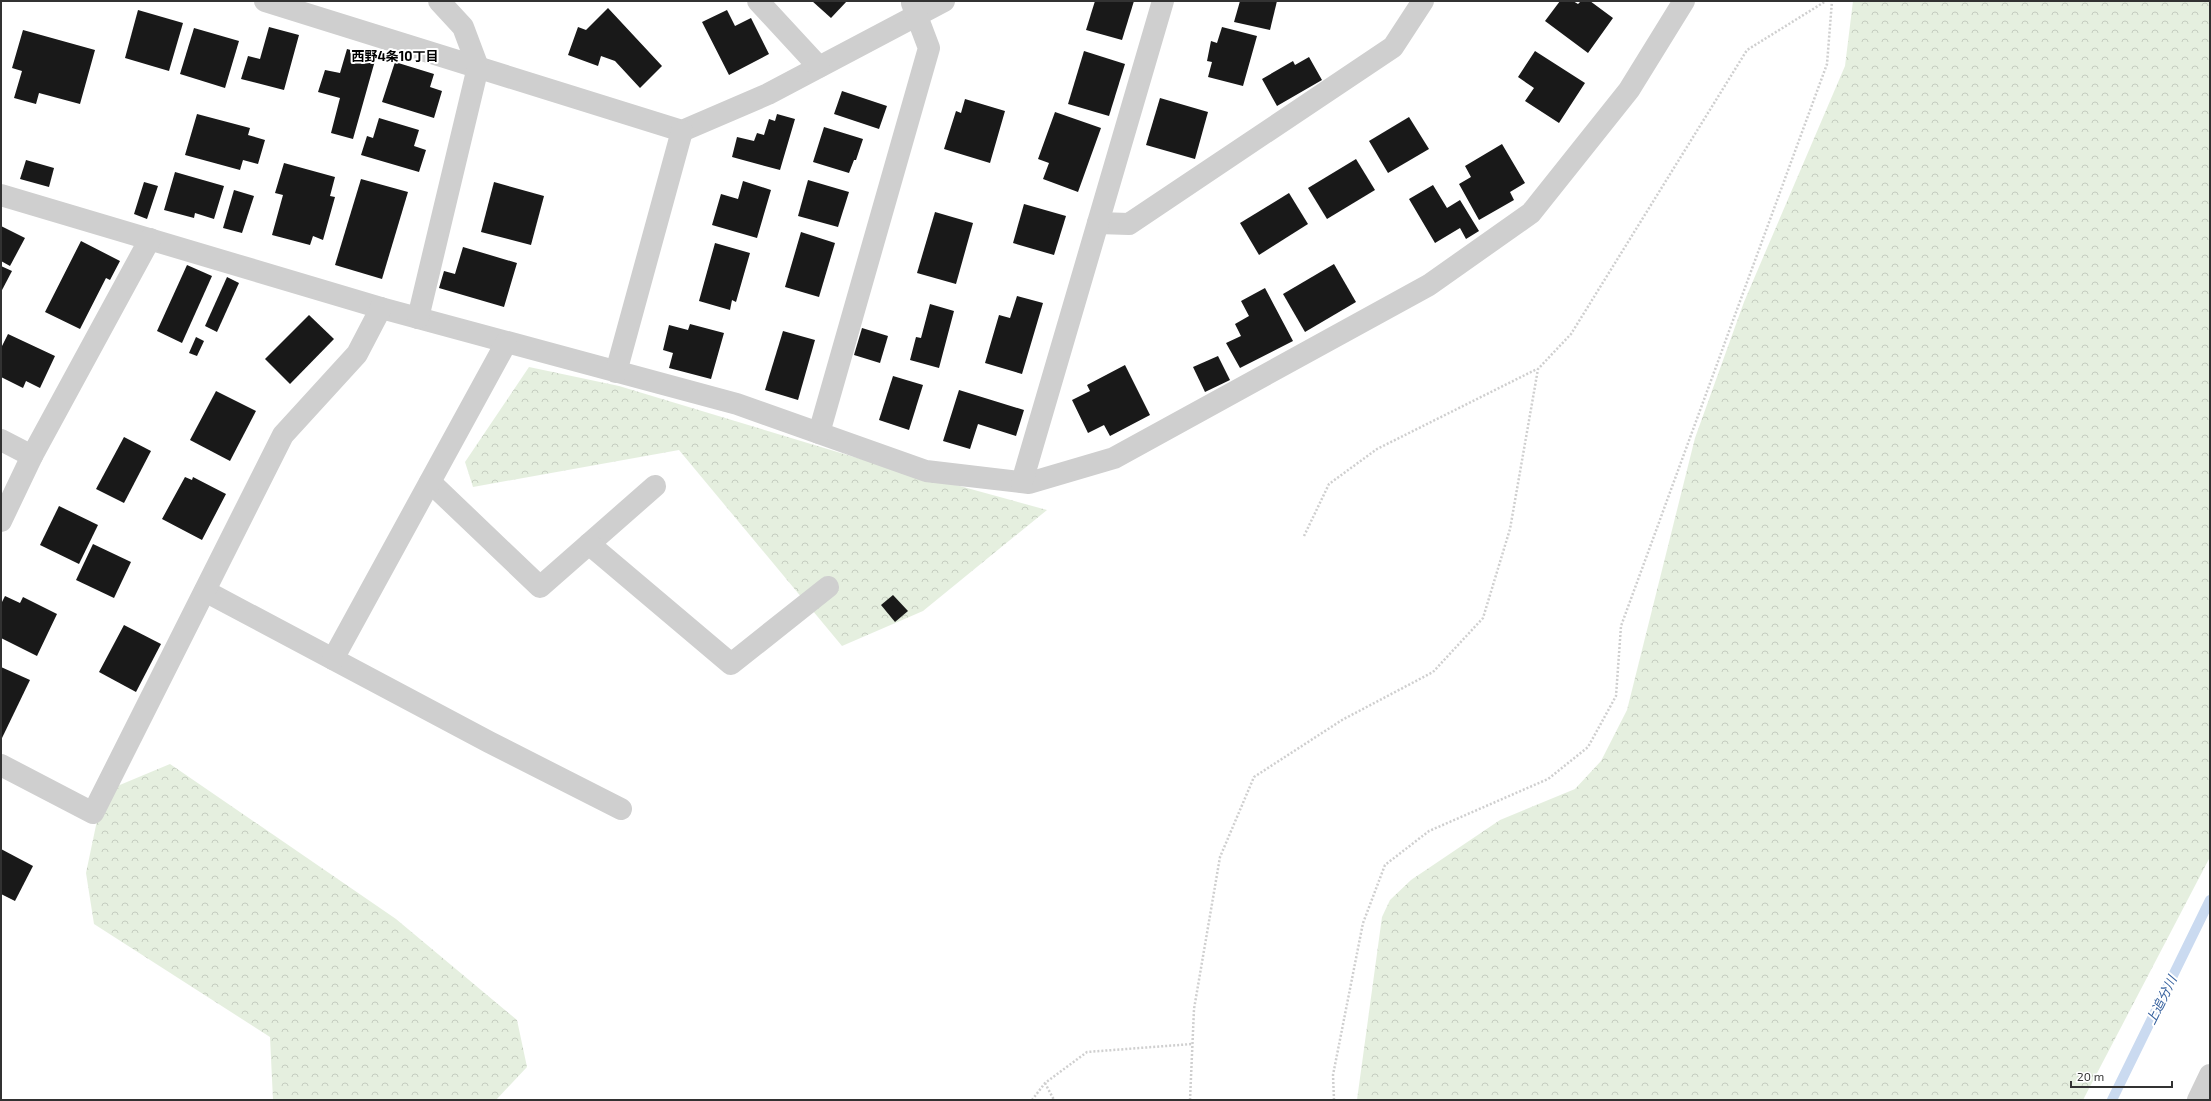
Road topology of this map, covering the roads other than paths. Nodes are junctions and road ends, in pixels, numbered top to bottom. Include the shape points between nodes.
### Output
1 (265, 1) edge
2 (439, 1) edge
3 (758, 1) edge
4 (944, 1) edge
5 (1163, 1) edge
6 (1423, 1) edge
7 (1684, 1) edge
8 (914, 8) edge
9 (478, 67) junction
10 (819, 67) junction
11 (682, 131) junction
12 (1, 195) edge
13 (1098, 223) junction
14 (150, 239) junction
15 (381, 308) junction
16 (418, 318) junction
17 (506, 343) junction
18 (616, 372) junction
19 (819, 433) junction
20 (1, 440) edge
21 (32, 456) junction
22 (430, 482) junction
23 (1022, 482) junction
24 (655, 486) dead end
25 (1, 521) edge
26 (589, 544) junction
27 (828, 587) dead end
28 (205, 591) junction
29 (333, 659) junction
30 (1, 765) edge
31 (621, 809) dead end
32 (2210, 1076) edge
33 (2198, 1100) edge

1 - 9 street
2 - 9 street via 463,27
3 - 10 street
4 - 8 street
5 - 13 street
6 - 13 street via 1393,47 1129,224
7 - 23 street via 1629,90 1531,213 1429,285 1114,458 1029,483
8 - 10 street
8 - 19 street via 929,48
9 - 11 street
9 - 16 street
10 - 11 street via 768,94
11 - 18 street
12 - 14 street
13 - 23 street
14 - 15 street
14 - 21 street
15 - 16 street
15 - 28 street via 357,354 283,435
16 - 17 street
17 - 18 street
17 - 22 street
18 - 19 street via 736,404
19 - 23 street via 926,471
20 - 21 street
21 - 25 street
22 - 26 street via 540,587
22 - 29 street
24 - 26 street
26 - 27 street via 731,664
28 - 29 street
28 - 30 street via 93,813
29 - 31 street
32 - 33 street

